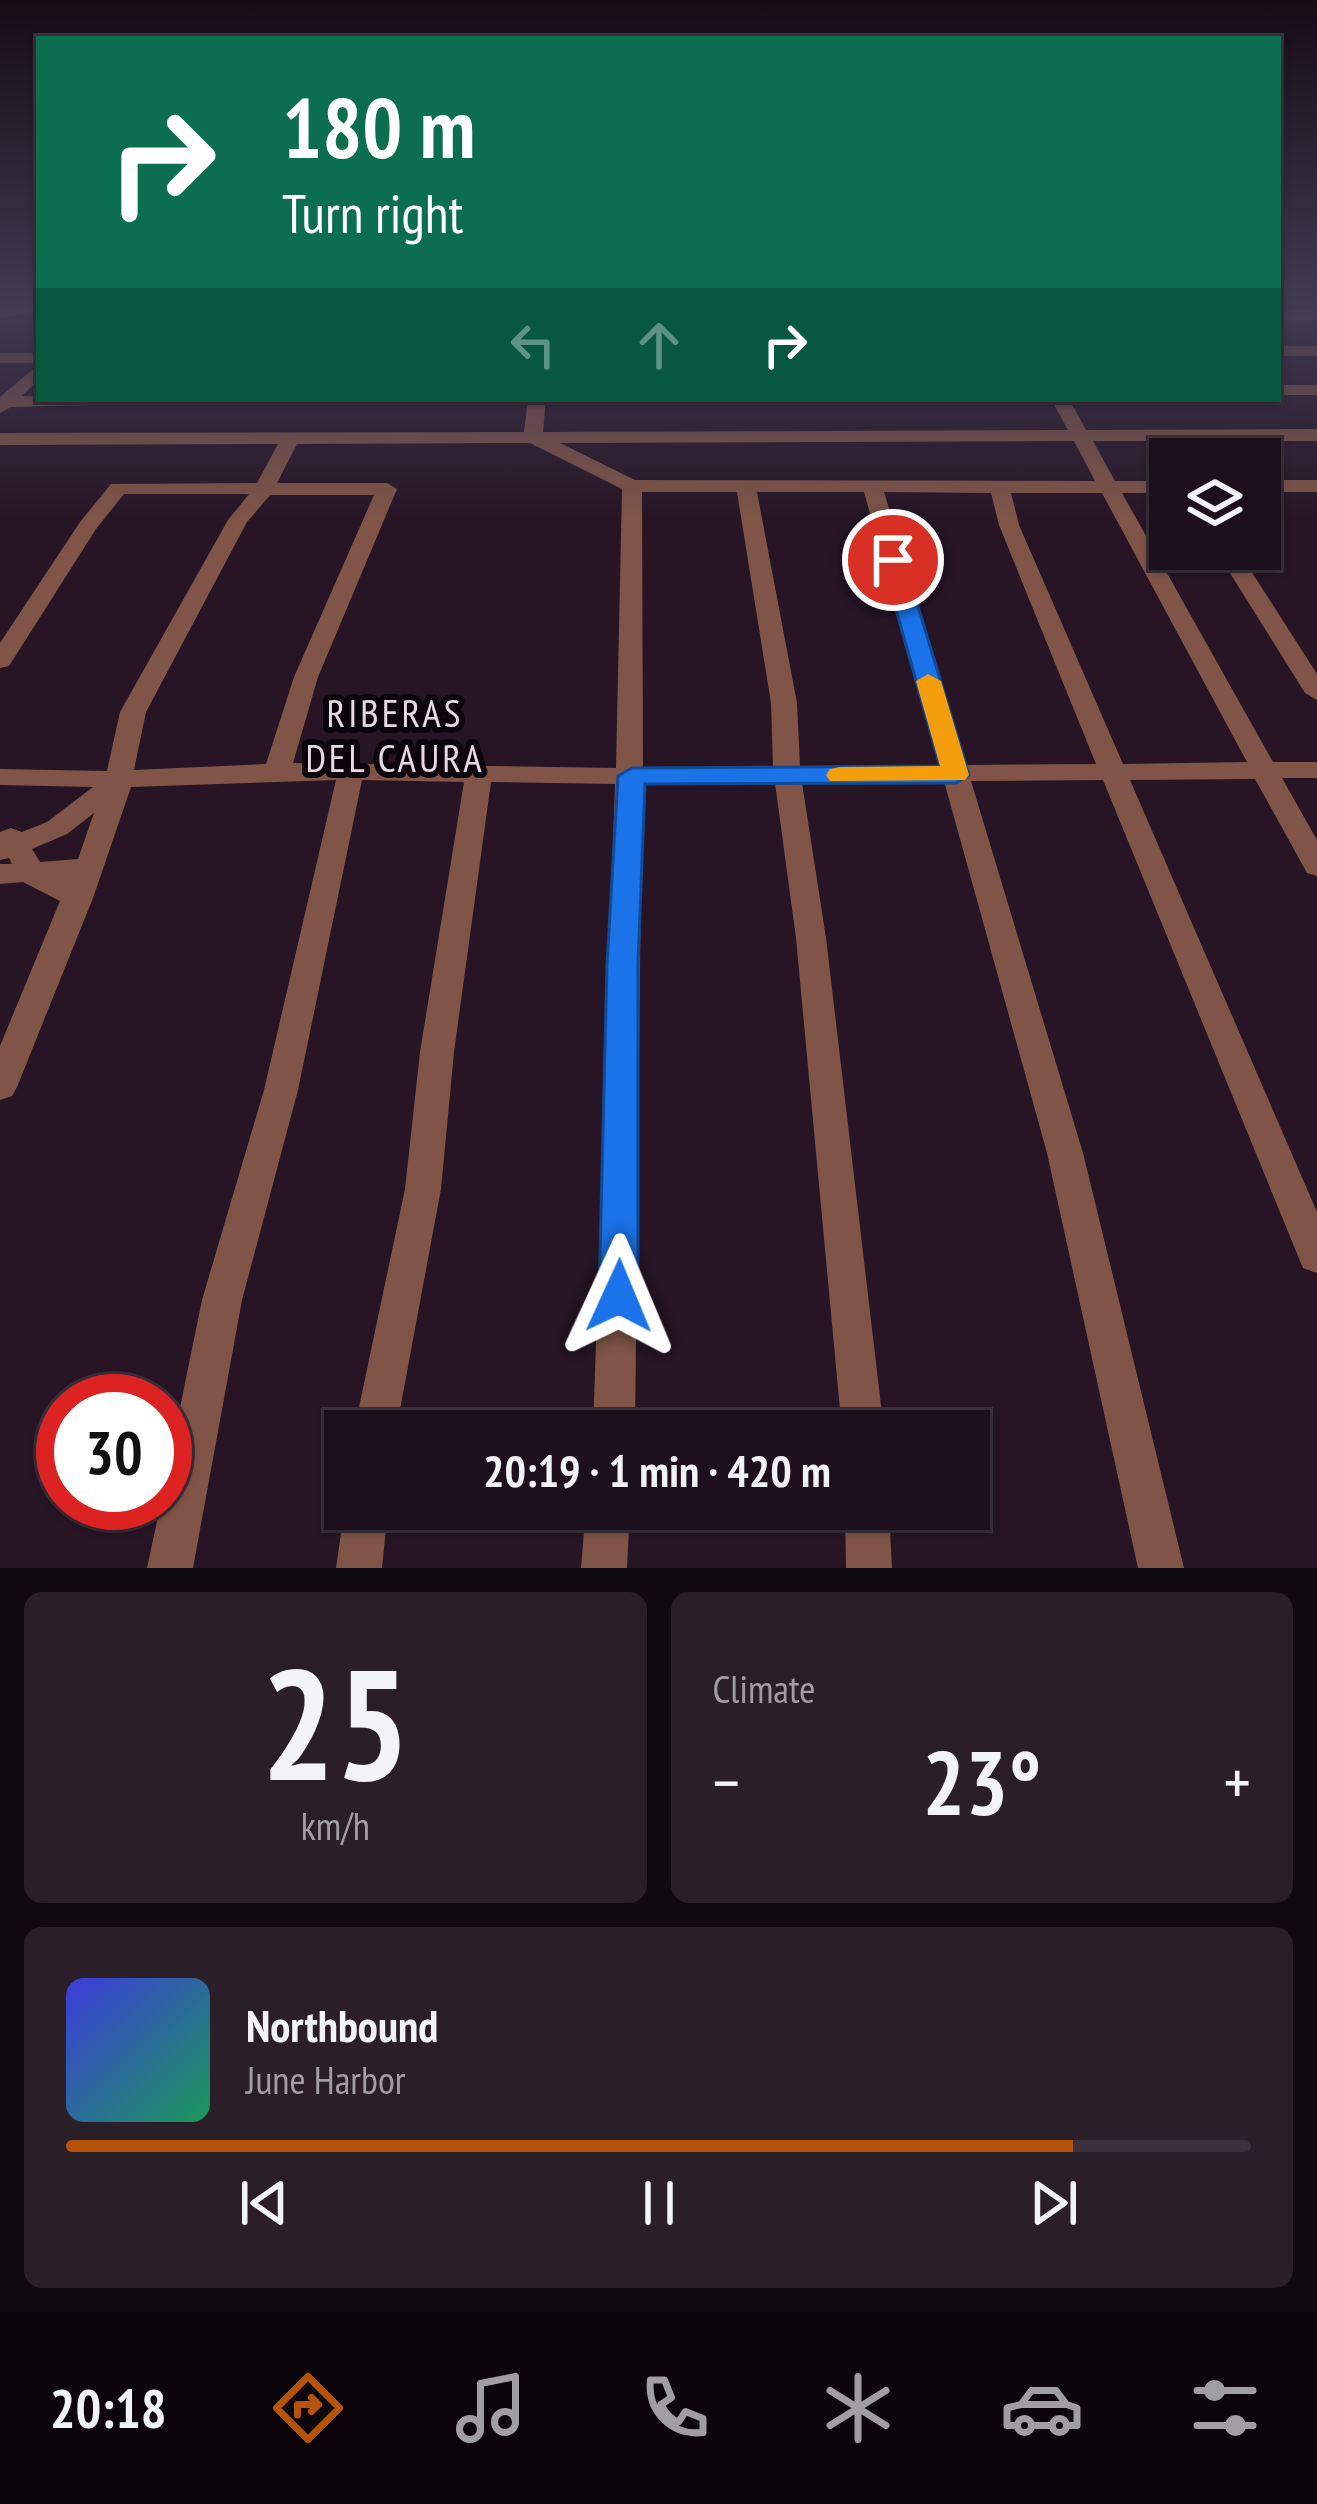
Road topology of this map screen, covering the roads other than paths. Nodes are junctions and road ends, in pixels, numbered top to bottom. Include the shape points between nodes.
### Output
1 (31, 376) edge
2 (1281, 390) edge
3 (1317, 390) edge
4 (55, 402) edge
5 (538, 402) edge
6 (1062, 402) edge
7 (2, 404) edge
8 (1317, 435) edge
9 (533, 437) junction
10 (1081, 437) junction
11 (0, 439) edge
12 (289, 440) junction
13 (872, 485) junction
14 (999, 485) junction
15 (632, 486) junction
16 (746, 486) junction
17 (1108, 486) junction
18 (1149, 487) edge
19 (1281, 488) edge
20 (264, 489) junction
21 (1312, 492) edge
22 (1239, 570) edge
23 (0, 661) edge
24 (1317, 693) edge
25 (1264, 770) junction
26 (1317, 770) edge
27 (277, 772) junction
28 (351, 772) junction
29 (478, 773) junction
30 (1116, 774) junction
31 (956, 775) junction
32 (632, 776) junction
33 (787, 776) junction
34 (0, 777) edge
35 (120, 779) junction
36 (8, 845) edge
37 (1317, 866) edge
38 (89, 868) junction
39 (0, 874) edge
40 (33, 875) junction
41 (78, 898) junction
42 (0, 1087) edge
43 (1317, 1256) edge
44 (379, 1410) edge
45 (614, 1410) edge
46 (861, 1410) edge
47 (364, 1530) edge
48 (607, 1530) edge
49 (867, 1530) edge
50 (170, 1568) edge
51 (359, 1568) edge
52 (604, 1568) edge
53 (868, 1568) edge
54 (1161, 1568) edge

1 - 7 street
2 - 3 street
4 - 7 street
5 - 9 street
6 - 10 street
8 - 10 street
9 - 10 street
9 - 12 street
9 - 15 street
10 - 17 street
11 - 12 street
12 - 20 street
13 - 14 street
13 - 16 street
13 - 31 street
14 - 17 street
14 - 30 street
15 - 16 street
15 - 32 street
16 - 33 street via 784,703
17 - 18 street
17 - 25 street
19 - 21 street
20 - 23 street via 118,488
20 - 27 street via 387,489 307,676
20 - 35 street via 238,520 133,712
22 - 24 street
25 - 26 street
25 - 30 street
25 - 37 street
27 - 28 street
27 - 35 street
28 - 29 street
28 - 50 street via 281,1090 222,1300
29 - 32 street
29 - 44 street via 423,1190
30 - 31 street
30 - 43 street
31 - 33 street
31 - 54 street via 1065,1153
32 - 33 street
32 - 45 street
33 - 46 street
34 - 35 street
35 - 36 street via 57,828
35 - 38 street
36 - 40 street
38 - 40 street
38 - 41 street
39 - 40 street
40 - 41 street
41 - 42 street
47 - 51 street
48 - 52 street
49 - 53 street

